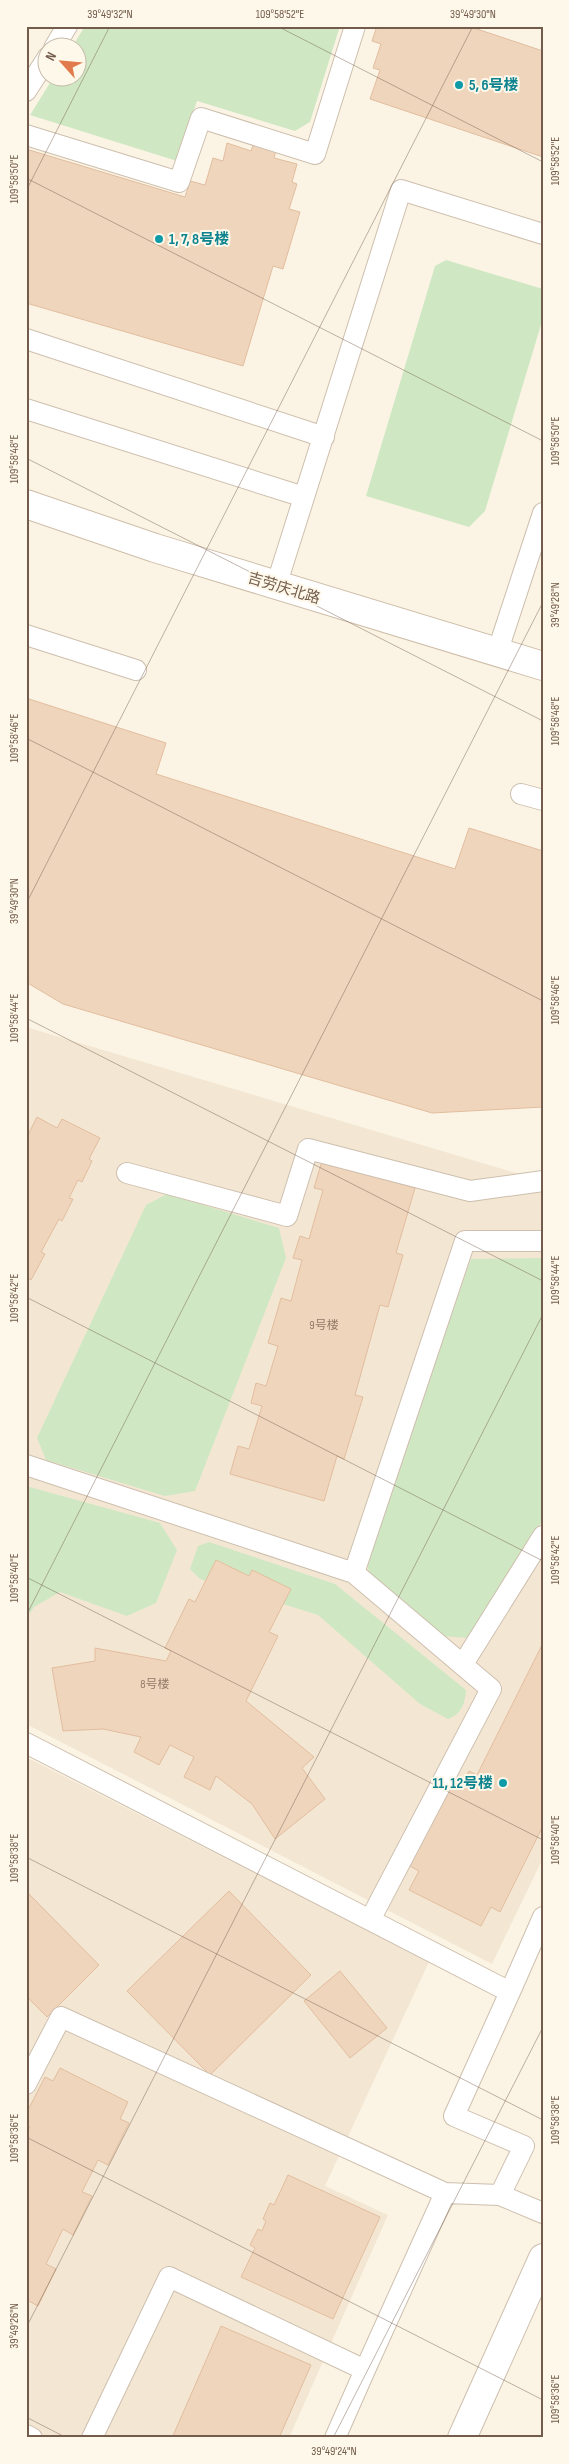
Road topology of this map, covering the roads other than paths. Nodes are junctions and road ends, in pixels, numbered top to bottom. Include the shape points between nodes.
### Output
1 (67, 26) edge
2 (355, 26) edge
3 (60, 38) edge
4 (38, 72) edge
5 (26, 91) edge
6 (26, 135) edge
7 (543, 234) edge
8 (26, 340) edge
9 (26, 409) edge
10 (324, 437) junction
11 (304, 498) junction
12 (26, 504) edge
13 (542, 518) edge
14 (276, 586) junction
15 (26, 635) edge
16 (497, 653) junction
17 (543, 666) edge
18 (136, 670) dead end
19 (521, 794) dead end
20 (543, 800) edge
21 (127, 1173) dead end
22 (543, 1181) edge
23 (543, 1241) edge
24 (26, 1464) edge
25 (543, 1536) edge
26 (354, 1573) junction
27 (462, 1664) junction
28 (26, 1743) edge
29 (543, 1917) edge
30 (370, 1920) junction
31 (510, 1992) junction
32 (26, 2084) edge
33 (445, 2193) junction
34 (500, 2194) junction
35 (543, 2213) edge
36 (543, 2258) edge
37 (365, 2370) junction
38 (26, 2435) edge
39 (32, 2438) edge
40 (92, 2438) edge
41 (335, 2438) edge
42 (462, 2438) edge

1 - 3 lane
2 - 6 lane via 315,154 201,118 179,182
4 - 5 lane
7 - 10 lane via 401,190
8 - 10 lane
9 - 11 lane
10 - 11 lane
11 - 14 lane
12 - 14 main road, 吉劳庆北路
13 - 16 lane
14 - 16 main road, 吉劳庆北路
15 - 18 lane
16 - 17 main road, 吉劳庆北路
19 - 20 lane
21 - 22 lane via 287,1216 308,1149 470,1191
23 - 26 lane via 465,1241
24 - 26 lane
25 - 27 lane
26 - 27 lane
27 - 30 lane via 491,1689
28 - 30 lane
29 - 31 lane
30 - 31 lane
31 - 34 lane via 454,2116 524,2146
32 - 33 lane via 61,2017
33 - 34 lane
33 - 37 lane
34 - 35 lane
36 - 42 main road
37 - 40 lane via 169,2277
37 - 41 lane
38 - 39 lane

